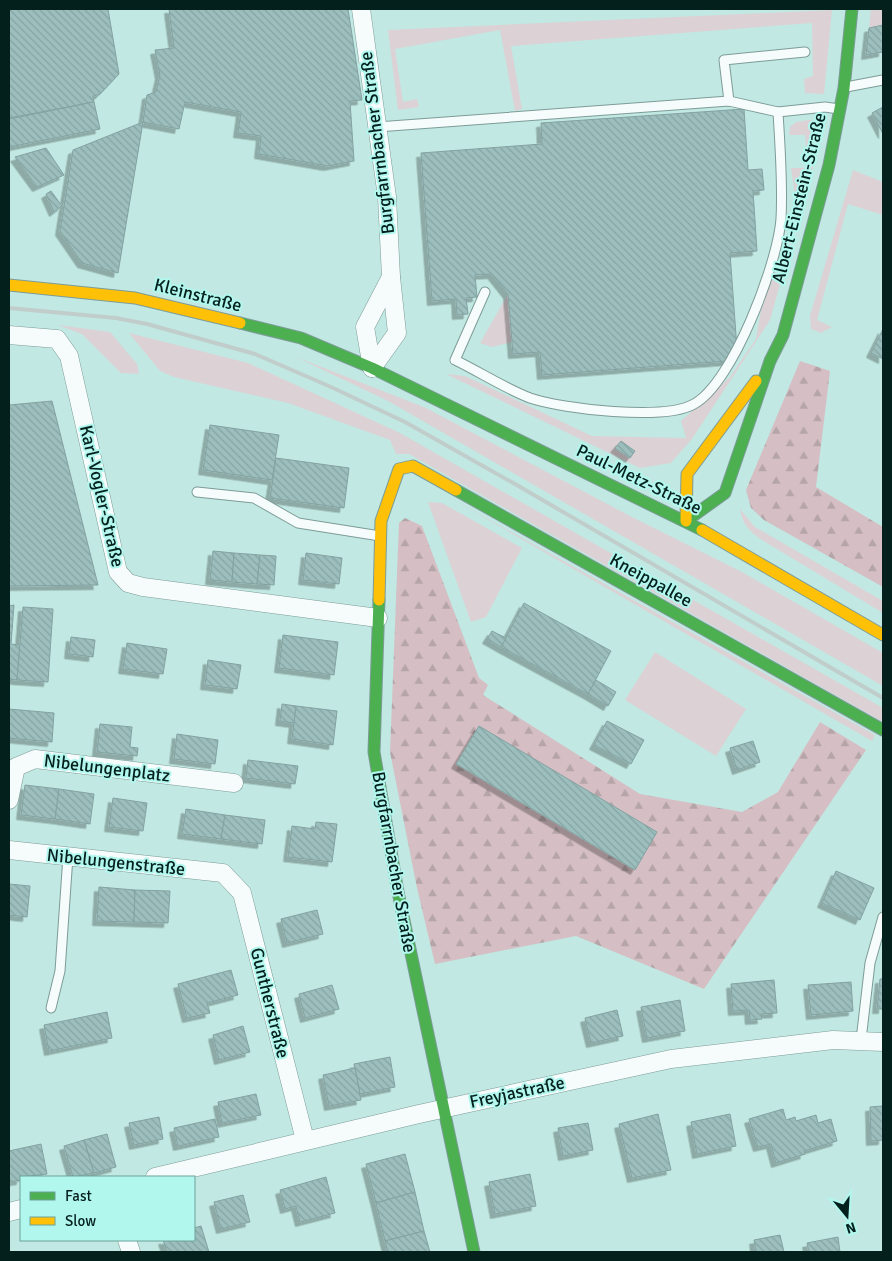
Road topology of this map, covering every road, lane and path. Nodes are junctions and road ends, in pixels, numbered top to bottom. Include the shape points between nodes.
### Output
1 (361, 9) edge
2 (852, 9) edge
3 (805, 52) dead end
4 (883, 80) edge
5 (844, 88) junction
6 (729, 100) junction
7 (839, 109) junction
8 (778, 112) junction
9 (377, 128) junction
10 (391, 277) junction
11 (9, 285) edge
12 (485, 292) dead end
13 (9, 335) edge
14 (770, 361) junction
15 (372, 368) junction
16 (400, 469) joint
17 (198, 492) dead end
18 (686, 521) junction
19 (380, 536) junction
20 (378, 618) junction
21 (883, 635) edge
22 (883, 730) edge
23 (234, 783) dead end
24 (9, 800) edge
25 (9, 850) edge
26 (68, 856) junction
27 (223, 873) joint
28 (883, 917) edge
29 (51, 1008) dead end
30 (861, 1040) junction
31 (883, 1042) edge
32 (443, 1108) junction
33 (305, 1140) junction
34 (159, 1176) edge
35 (474, 1252) edge

1 - 9 street, Burgfarrnbacher Straße
2 - 5 street, Albert-Einstein-Straße
3 - 6 lane via 724,60
4 - 5 lane
5 - 7 street, Albert-Einstein-Straße
6 - 8 lane
6 - 9 lane
7 - 8 lane via 825,107
7 - 14 street, Albert-Einstein-Straße via 829,165 783,334
8 - 12 lane via 781,220 771,264 742,343 719,378 695,404 668,412 564,406 530,398 455,360
9 - 10 street, Burgfarrnbacher Straße via 387,197
10 - 15 street, Burgfarrnbacher Straße via 365,328
10 - 15 street, Burgfarrnbacher Straße via 397,333
11 - 15 street, Kleinstraße via 135,298 301,338
13 - 20 street, Karl-Vogler-Straße via 57,339 69,356 118,572 128,583 143,588
14 - 18 street, Albert-Einstein-Straße via 687,474
14 - 18 street, Albert-Einstein-Straße via 725,493
15 - 18 street, Paul-Metz-Straße
16 - 19 street, Burgfarrnbacher Straße via 381,521
16 - 22 street, Kneippallee via 413,466
17 - 19 lane via 254,498 298,523
18 - 21 street, Paul-Metz-Straße
19 - 20 street, Burgfarrnbacher Straße
20 - 32 street, Burgfarrnbacher Straße via 374,752 398,892
23 - 24 street, Nibelungenplatz via 35,759 16,768
25 - 26 street, Nibelungenstraße
26 - 27 street, Nibelungenstraße
26 - 29 lane via 60,970
27 - 33 street, Guntherstraße via 242,892
28 - 30 lane via 870,963
30 - 31 street, Freyjastraße
30 - 32 street, Freyjastraße via 832,1040 671,1059
32 - 33 street, Freyjastraße
32 - 35 street, Burgfarrnbacher Straße
33 - 34 street, Freyjastraße

